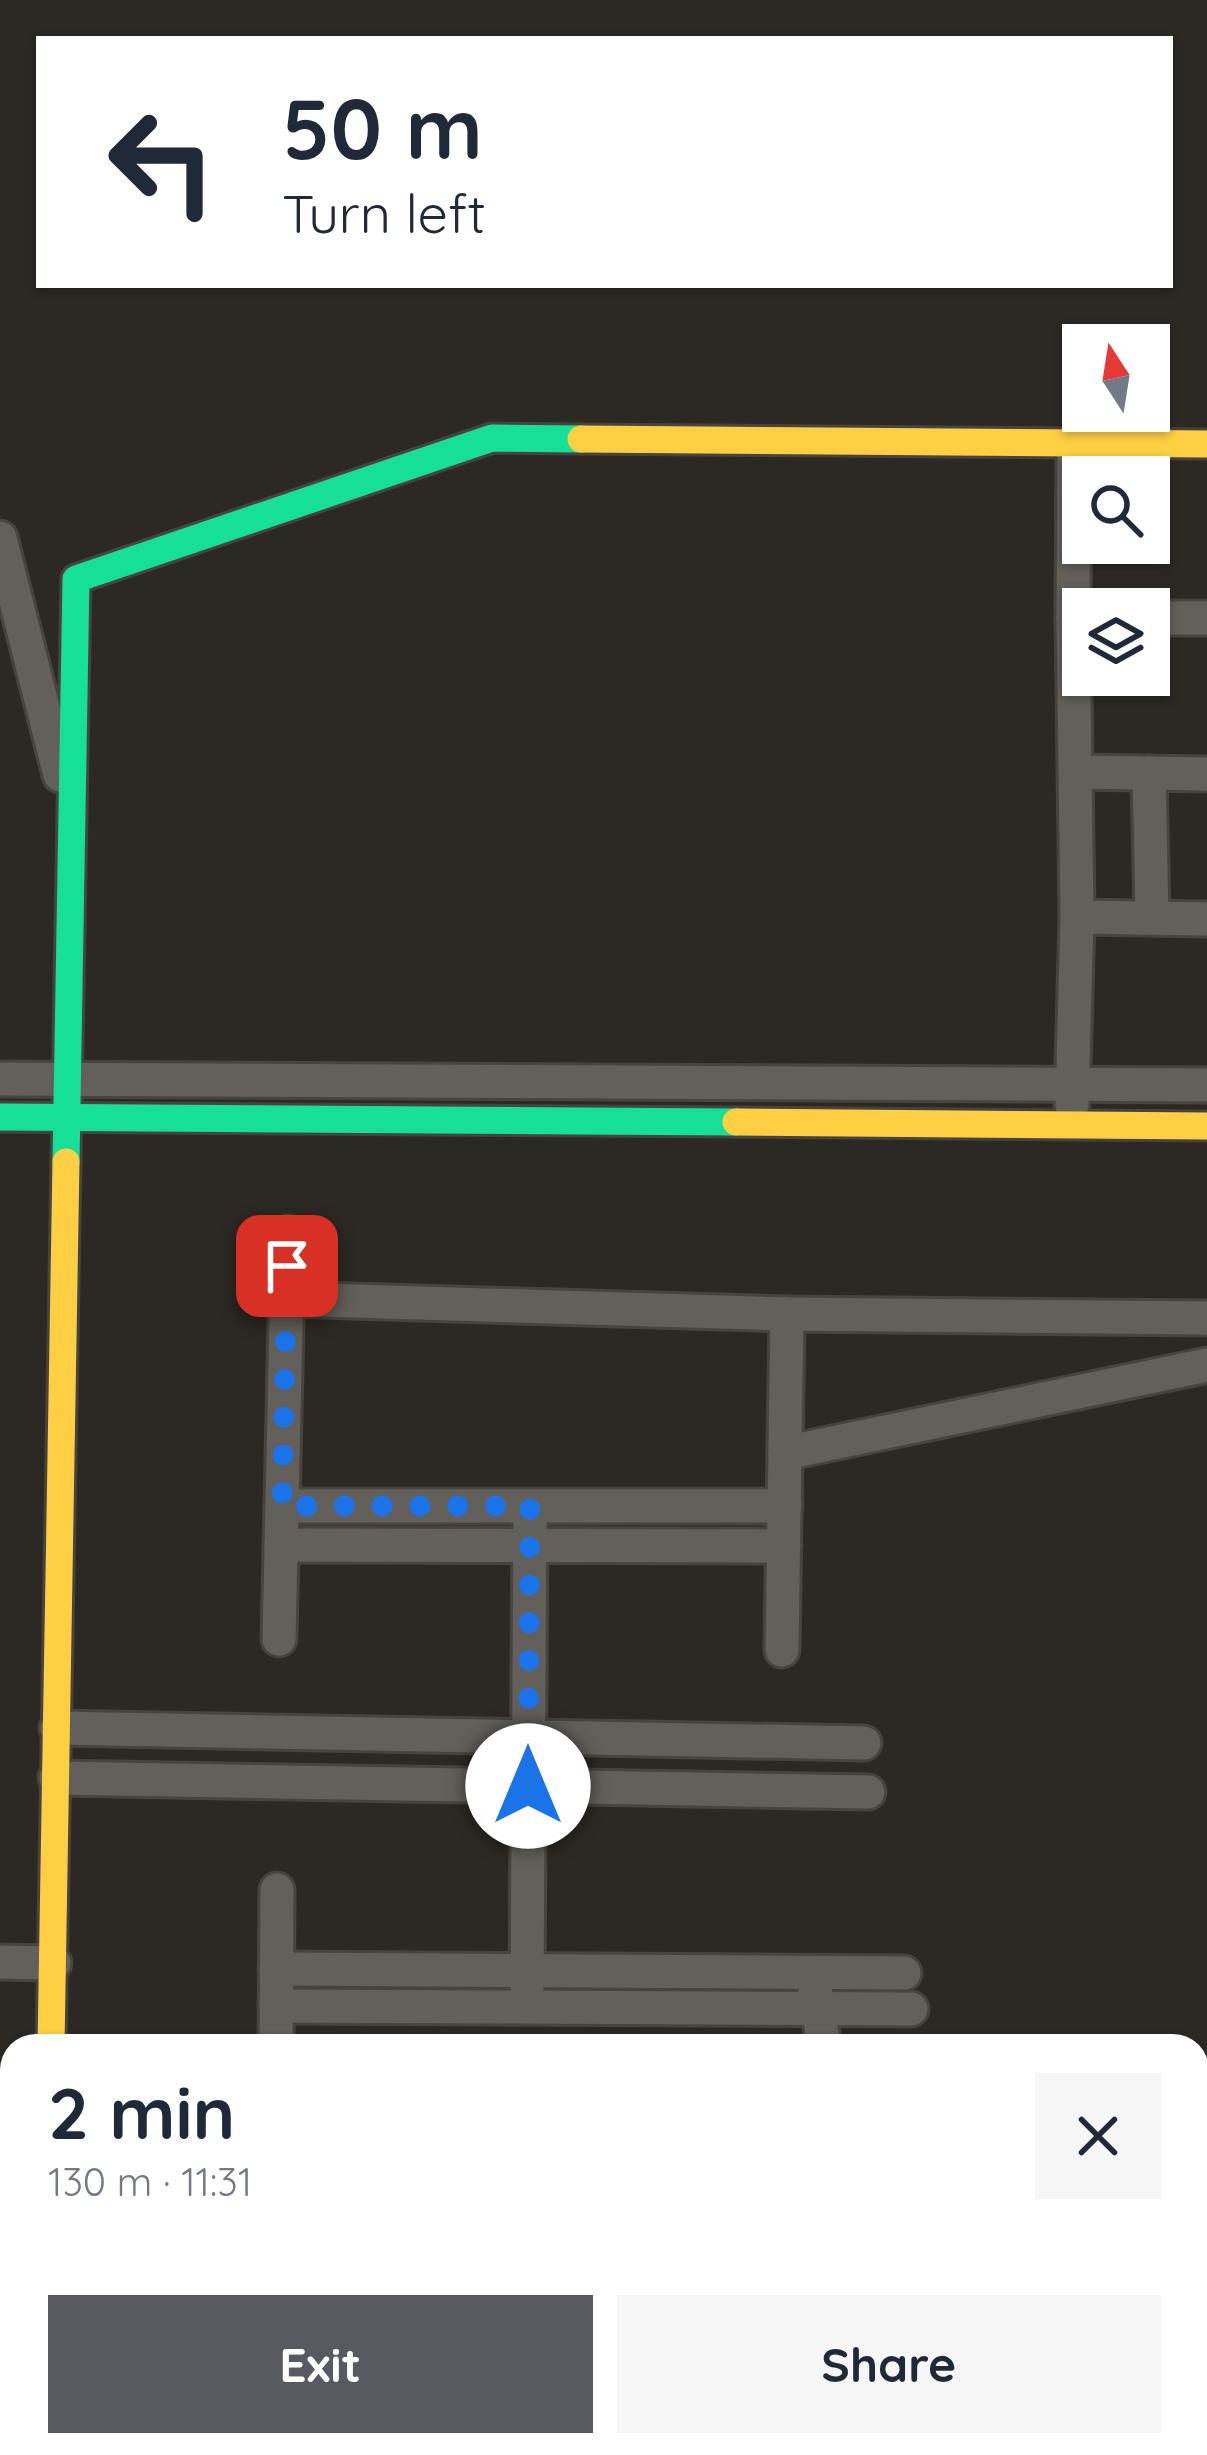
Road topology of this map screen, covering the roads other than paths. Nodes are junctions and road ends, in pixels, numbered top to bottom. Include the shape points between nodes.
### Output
1 (1074, 442) junction
2 (1207, 444) edge
3 (0, 538) edge
4 (1077, 588) edge
5 (1170, 618) edge
6 (1207, 618) edge
7 (1077, 696) edge
8 (1077, 772) junction
9 (1149, 773) junction
10 (1207, 773) edge
11 (72, 824) junction
12 (1077, 917) junction
13 (1151, 917) junction
14 (1207, 919) edge
15 (0, 1079) edge
16 (68, 1081) junction
17 (1075, 1084) junction
18 (1207, 1085) edge
19 (0, 1117) edge
20 (67, 1118) junction
21 (1069, 1125) junction
22 (1207, 1126) edge
23 (288, 1233) dead end
24 (286, 1298) junction
25 (787, 1314) junction
26 (1207, 1318) edge
27 (1207, 1365) edge
28 (785, 1453) junction
29 (282, 1506) junction
30 (530, 1506) junction
31 (785, 1506) junction
32 (281, 1545) junction
33 (530, 1545) junction
34 (784, 1546) junction
35 (279, 1640) dead end
36 (782, 1650) dead end
37 (57, 1728) junction
38 (212, 1731) junction
39 (529, 1736) junction
40 (863, 1743) dead end
41 (56, 1778) junction
42 (212, 1781) junction
43 (528, 1786) junction
44 (868, 1792) dead end
45 (277, 1890) dead end
46 (0, 1963) edge
47 (54, 1963) junction
48 (276, 1969) junction
49 (527, 1971) junction
50 (813, 1973) junction
51 (904, 1973) dead end
52 (276, 2006) junction
53 (527, 2007) junction
54 (818, 2009) junction
55 (911, 2009) dead end
56 (51, 2034) edge
57 (275, 2034) edge
58 (822, 2034) edge

1 - 2 street
1 - 4 street
1 - 11 street via 492,438 76,579
3 - 11 street
5 - 6 street
7 - 8 street
8 - 9 street
8 - 12 street
9 - 10 street
9 - 13 street
11 - 16 street
12 - 13 street
12 - 17 street
13 - 14 street
15 - 16 street
16 - 17 street
16 - 20 street
17 - 18 street
17 - 21 street
19 - 20 street
20 - 21 street
20 - 37 street
21 - 22 street
23 - 24 street
24 - 25 street
24 - 29 street
25 - 26 street
25 - 28 street
27 - 28 street
28 - 31 street
29 - 30 street
29 - 32 street
30 - 31 street
30 - 33 street
31 - 34 street
32 - 33 street
32 - 35 street
33 - 34 street
33 - 39 street
34 - 36 street
37 - 38 street
37 - 41 street
38 - 39 street
38 - 42 street
39 - 40 street
39 - 43 street
41 - 42 street
41 - 47 street
42 - 43 street
43 - 44 street
43 - 49 street
45 - 48 street
46 - 47 street
47 - 56 street
48 - 49 street
48 - 52 street
49 - 50 street
49 - 53 street
50 - 51 street
50 - 54 street
52 - 53 street
52 - 57 street
53 - 54 street
54 - 55 street
54 - 58 street

